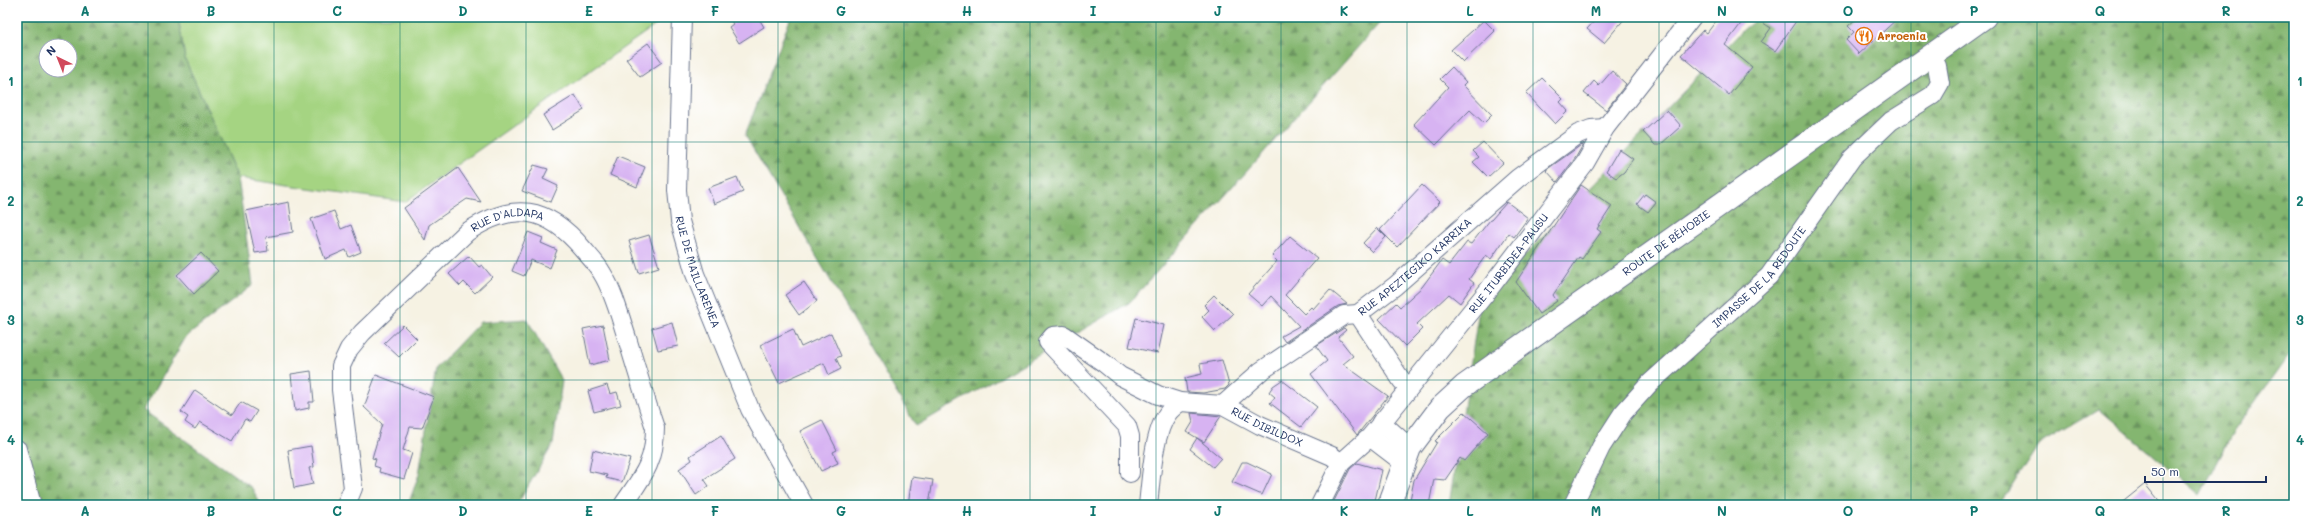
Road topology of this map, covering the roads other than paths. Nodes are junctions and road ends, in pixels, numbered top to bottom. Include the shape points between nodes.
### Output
1 (682, 17) edge
2 (1692, 17) edge
3 (1985, 17) edge
4 (1931, 56) junction
5 (1605, 128) junction
6 (1358, 314) junction
7 (1409, 388) junction
8 (1180, 402) junction
9 (1223, 405) junction
10 (1381, 422) junction
11 (1370, 437) junction
12 (17, 449) edge
13 (1407, 456) junction
14 (1336, 459) junction
15 (1130, 473) dead end
16 (32, 505) edge
17 (346, 505) edge
18 (623, 505) edge
19 (804, 505) edge
20 (1148, 505) edge
21 (1320, 505) edge
22 (1389, 505) edge
23 (1573, 505) edge

1 - 19 street, RUE DE MAILLARENEA via 677,190 680,220 695,274 750,409
2 - 5 street, RUE ITURBIDEA-PAUSU
3 - 4 main road, ROUTE DE BÉHOBIE
4 - 13 main road, ROUTE DE BÉHOBIE via 1464,386 1440,408
4 - 23 street, IMPASSE DE LA REDOUTE via 1937,66 1940,83 1933,94 1891,121 1852,158 1769,276 1650,383 1623,413 1601,447
5 - 6 street, RUE APEZTEGIKO KARRIKA via 1591,129 1578,134 1518,178 1395,286
5 - 7 street, RUE ITURBIDEA-PAUSU via 1585,163 1486,293
6 - 7 street
6 - 9 street, RUE APEZTEGIKO KARRIKA via 1344,315 1261,371
7 - 10 street, RUE ITURBIDEA-PAUSU
8 - 9 street, RUE DIBILDOX
8 - 15 street, RUE DIBILDOX via 1158,395 1120,376 1064,335 1053,336 1048,342 1127,426 1130,436
8 - 20 street via 1168,413 1161,428 1154,455
9 - 14 street, RUE DIBILDOX via 1260,425
10 - 11 street, RUE ITURBIDEA-PAUSU
10 - 13 street
11 - 13 street
11 - 14 street, RUE ITURBIDEA-PAUSU
12 - 16 street
13 - 22 main road, ROUTE DE BÉHOBIE
14 - 21 street, RUE ITURBIDEA-PAUSU
17 - 18 street, RUE D'ALDAPA via 353,488 341,390 341,366 348,349 467,232 482,222 514,212 534,213 552,220 568,231 602,272 618,312 655,428 655,447 651,462

